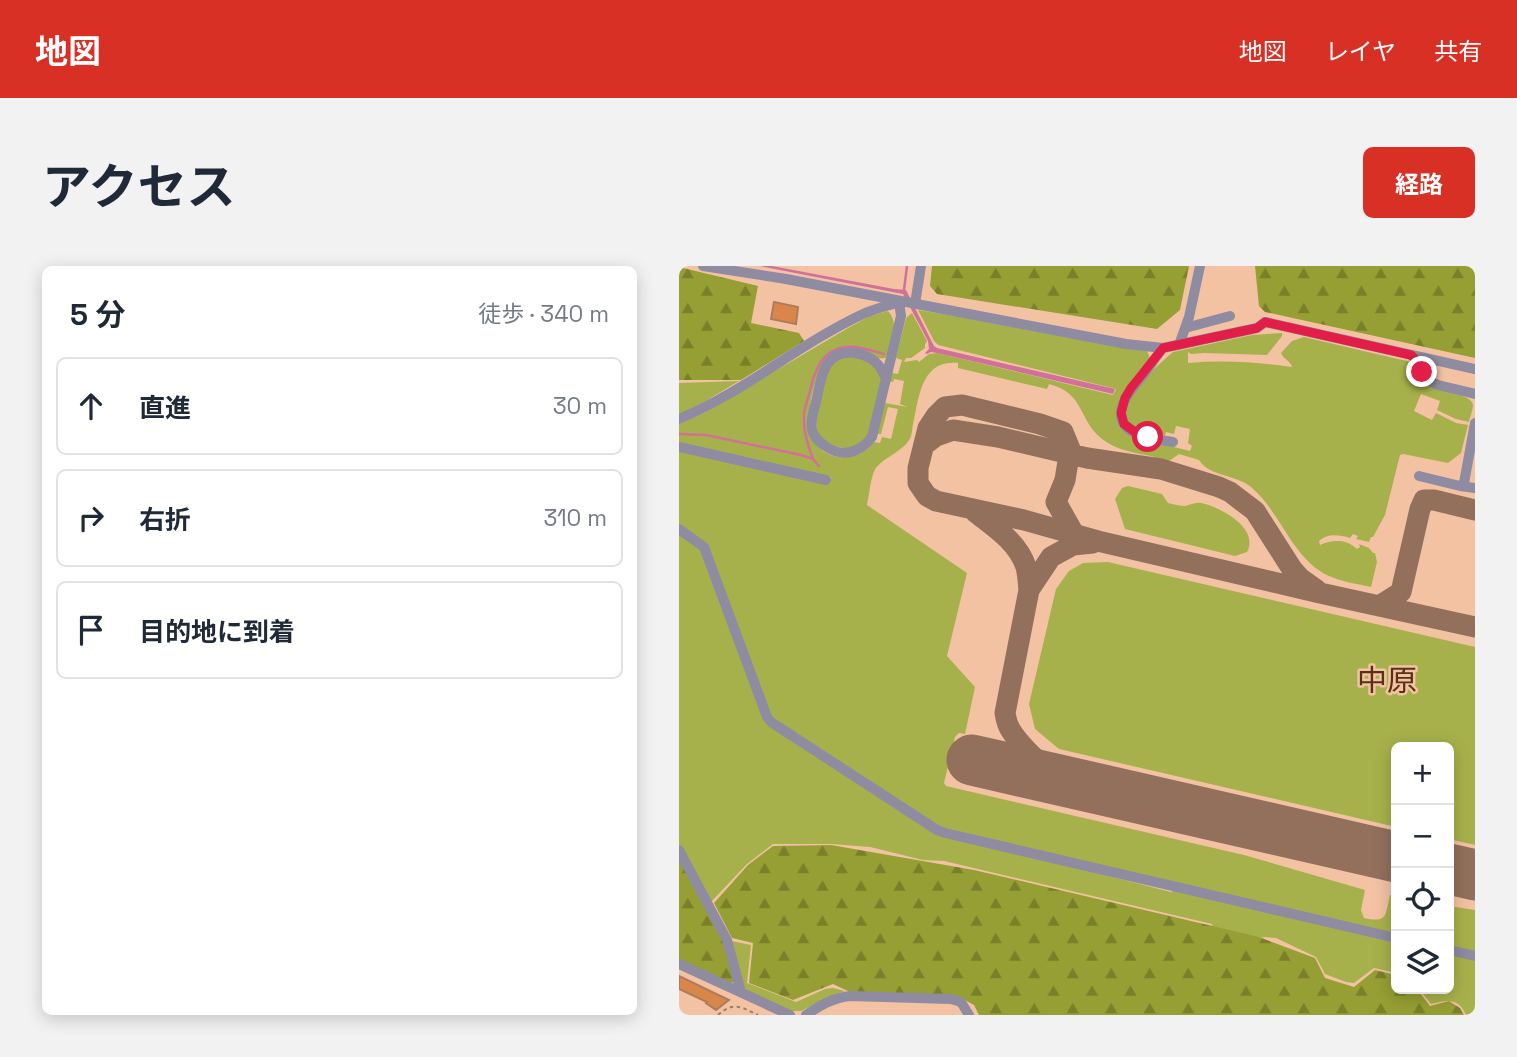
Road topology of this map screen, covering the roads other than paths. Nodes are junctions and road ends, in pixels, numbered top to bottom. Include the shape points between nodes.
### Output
1 (703, 266) edge
2 (921, 266) edge
3 (1200, 266) edge
4 (906, 303) junction
5 (1230, 316) dead end
6 (1185, 328) junction
7 (1178, 345) junction
8 (1163, 348) junction
9 (892, 358) junction
10 (876, 361) junction
11 (1424, 361) junction
12 (1475, 369) edge
13 (886, 380) junction
14 (1475, 394) edge
15 (679, 419) edge
16 (1475, 423) edge
17 (1173, 442) dead end
18 (679, 447) edge
19 (1419, 476) dead end
20 (826, 480) dead end
21 (1460, 485) junction
22 (1475, 488) edge
23 (679, 529) edge
24 (679, 850) edge
25 (1391, 937) edge
26 (1454, 951) edge
27 (1475, 956) edge
28 (679, 964) edge
29 (741, 992) junction
30 (790, 1015) edge
31 (806, 1015) edge
32 (969, 1015) edge

1 - 4 lane
2 - 4 lane
3 - 6 lane
4 - 8 lane
4 - 9 lane
4 - 15 lane via 865,313
5 - 6 lane
6 - 7 lane
7 - 8 lane
7 - 11 lane via 1257,328 1265,322
8 - 17 lane via 1131,388 1121,413 1124,424 1135,432
9 - 10 lane
9 - 13 lane
10 - 13 lane
10 - 13 lane via 848,353 828,362 812,419 819,442 842,453 866,446
11 - 12 lane
11 - 14 lane via 1427,380
16 - 21 lane
18 - 20 lane
19 - 21 lane
21 - 22 lane
23 - 25 lane via 704,547 771,722 937,830
24 - 29 lane via 727,940
26 - 27 lane
28 - 29 lane
29 - 30 lane
31 - 32 lane via 824,1003 850,996 951,999 961,1002

